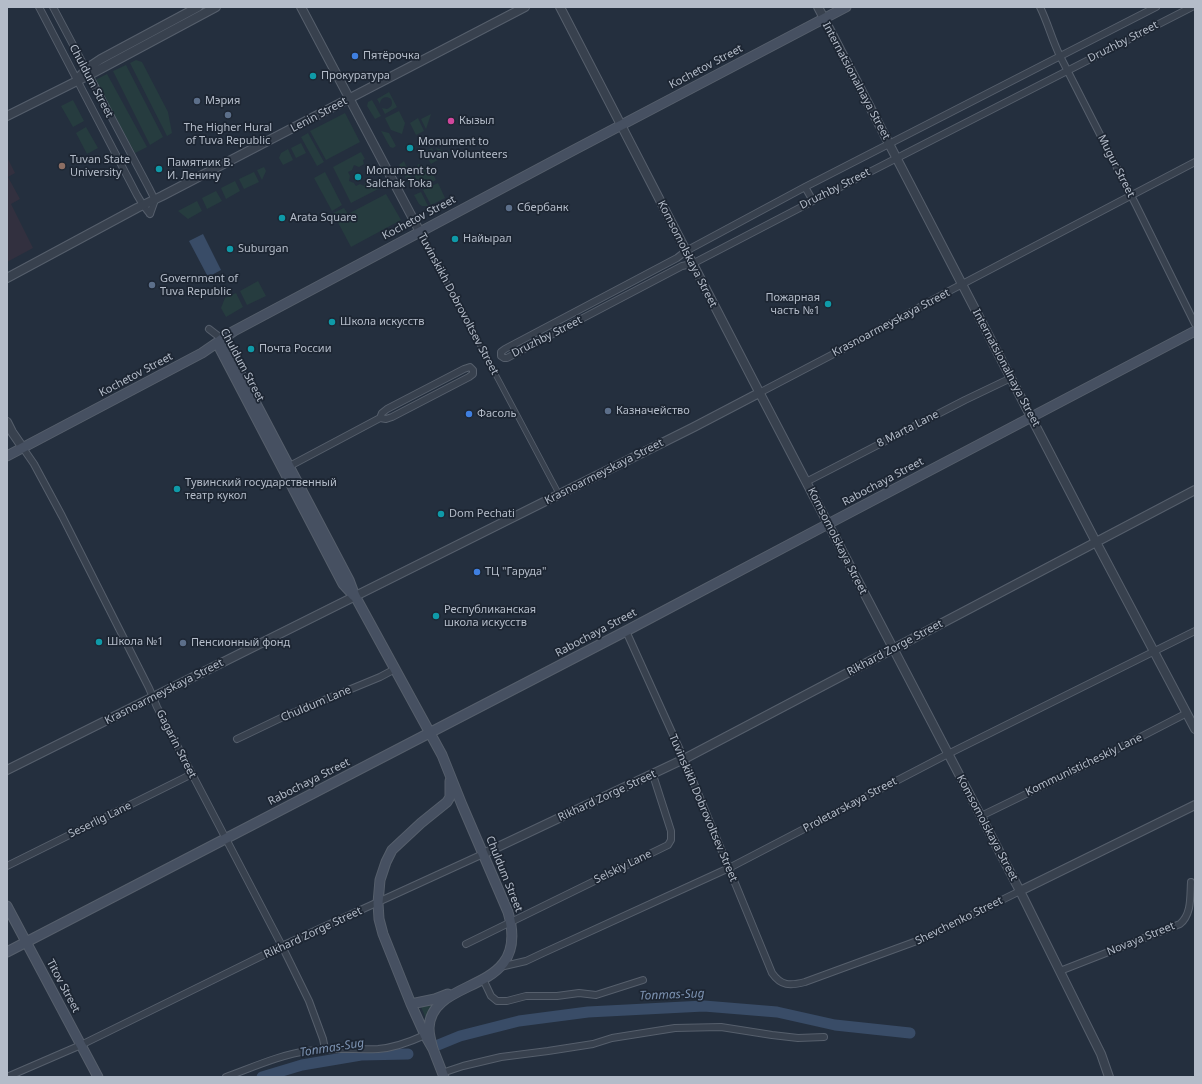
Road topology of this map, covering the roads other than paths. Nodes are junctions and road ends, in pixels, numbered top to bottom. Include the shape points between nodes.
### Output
1 (39, 7) edge
2 (53, 7) edge
3 (198, 7) edge
4 (216, 7) edge
5 (301, 7) edge
6 (525, 7) edge
7 (560, 7) edge
8 (818, 7) edge
9 (846, 7) edge
10 (1040, 7) edge
11 (1156, 7) edge
12 (1192, 7) edge
13 (823, 18) junction
14 (1060, 56) junction
15 (1068, 71) junction
16 (87, 72) junction
17 (77, 80) junction
18 (349, 99) junction
19 (7, 116) edge
20 (621, 125) junction
21 (889, 144) junction
22 (896, 158) junction
23 (1195, 162) edge
24 (805, 187) junction
25 (1132, 195) junction
26 (154, 200) junction
27 (813, 201) junction
28 (143, 205) junction
29 (420, 232) junction
30 (686, 251) junction
31 (692, 264) junction
32 (7, 278) edge
33 (962, 284) junction
34 (554, 323) junction
35 (1195, 324) edge
36 (558, 331) junction
37 (1195, 332) edge
38 (220, 341) junction
39 (1011, 378) junction
40 (759, 393) junction
41 (1032, 417) junction
42 (380, 418) junction
43 (7, 422) edge
44 (23, 448) junction
45 (7, 456) edge
46 (287, 468) junction
47 (806, 482) junction
48 (1195, 490) edge
49 (559, 494) junction
50 (828, 524) junction
51 (1096, 542) junction
52 (356, 596) junction
53 (626, 631) junction
54 (1195, 631) edge
55 (893, 649) junction
56 (1154, 651) junction
57 (395, 669) junction
58 (153, 697) junction
59 (1187, 714) junction
60 (1195, 729) edge
61 (430, 733) junction
62 (237, 739) dead end
63 (948, 754) junction
64 (684, 759) junction
65 (7, 770) edge
66 (448, 770) junction
67 (192, 774) junction
68 (653, 774) junction
69 (447, 802) junction
70 (462, 805) junction
71 (1195, 806) edge
72 (980, 816) junction
73 (226, 839) junction
74 (483, 854) junction
75 (7, 866) edge
76 (730, 868) junction
77 (1192, 882) dead end
78 (1020, 891) junction
79 (378, 903) junction
80 (7, 906) edge
81 (511, 922) junction
82 (26, 942) junction
83 (466, 944) dead end
84 (282, 946) junction
85 (7, 952) edge
86 (500, 967) junction
87 (1060, 972) junction
88 (483, 979) junction
89 (643, 980) dead end
90 (781, 982) joint
91 (462, 990) junction
92 (411, 1004) junction
93 (425, 1035) junction
94 (824, 1037) dead end
95 (81, 1044) junction
96 (325, 1049) junction
97 (433, 1049) junction
98 (443, 1075) edge
99 (7, 1077) edge
100 (98, 1077) edge
101 (226, 1077) edge
102 (1109, 1077) edge

1 - 17 street, Chuldum Street
2 - 16 street, Chuldum Street
3 - 16 street via 101,59
4 - 16 street
5 - 18 street, Tuvinskikh Dobrovoltsev Street
6 - 18 street, Lenin Street
7 - 20 street, Komsomolskaya Street
8 - 13 street, Internatsionalnaya Street
9 - 13 main road, Kochetov Street
10 - 14 street, Mugur Street
11 - 14 street, Druzhby Street
12 - 15 street, Druzhby Street
13 - 20 main road, Kochetov Street
13 - 21 street, Internatsionalnaya Street
14 - 15 street, Mugur Street
14 - 21 street, Druzhby Street
15 - 22 street, Druzhby Street
15 - 25 street, Mugur Street
16 - 17 street
16 - 26 street, Chuldum Street
17 - 19 street
17 - 28 street, Chuldum Street
18 - 26 street, Lenin Street
18 - 29 street, Tuvinskikh Dobrovoltsev Street
20 - 29 main road, Kochetov Street
20 - 30 street, Komsomolskaya Street
21 - 22 street, Internatsionalnaya Street
21 - 24 street, Druzhby Street
22 - 27 street, Druzhby Street
22 - 33 street, Internatsionalnaya Street
23 - 25 street, Krasnoarmeyskaya Street
24 - 27 street
24 - 30 street, Druzhby Street
25 - 33 street, Krasnoarmeyskaya Street
25 - 35 street, Mugur Street
26 - 28 street, Lenin Street
27 - 31 street, Druzhby Street
28 - 32 street, Lenin Street
29 - 38 main road, Kochetov Street via 234,331
29 - 49 street, Tuvinskikh Dobrovoltsev Street
30 - 31 street, Komsomolskaya Street
30 - 34 street, Druzhby Street via 678,258
31 - 36 street, Druzhby Street via 682,266
31 - 40 street, Komsomolskaya Street
33 - 39 street, Internatsionalnaya Street
33 - 40 street, Krasnoarmeyskaya Street
34 - 36 street
34 - 36 street, Druzhby Street via 503,350 501,356 507,358
37 - 41 main road, Rabochaya Street
38 - 44 main road, Kochetov Street
38 - 46 main road, Chuldum Street
39 - 41 street, Internatsionalnaya Street
39 - 47 street, 8 Marta Lane
40 - 47 street, Komsomolskaya Street
40 - 49 street, Krasnoarmeyskaya Street
41 - 50 main road, Rabochaya Street
41 - 51 street, Internatsionalnaya Street
42 - 42 street via 392,417 470,377 474,370 470,367 464,368 387,409
42 - 46 street
43 - 44 street, Gagarin Street
44 - 45 main road, Kochetov Street
44 - 58 street, Gagarin Street via 62,516
46 - 52 main road, Chuldum Street
47 - 50 street, Komsomolskaya Street
48 - 51 street, Rikhard Zorge Street
49 - 52 street, Krasnoarmeyskaya Street
50 - 53 main road, Rabochaya Street
50 - 55 street, Komsomolskaya Street
51 - 55 street, Rikhard Zorge Street
51 - 56 street, Internatsionalnaya Street
52 - 57 main road, Chuldum Street
52 - 58 street, Krasnoarmeyskaya Street
53 - 61 main road, Rabochaya Street
53 - 64 street, Tuvinskikh Dobrovoltsev Street
54 - 56 street, Proletarskaya Street
55 - 63 street, Komsomolskaya Street
55 - 64 street, Rikhard Zorge Street
56 - 59 street, Internatsionalnaya Street
56 - 63 street, Proletarskaya Street
57 - 61 main road, Chuldum Street
57 - 62 street, Chuldum Lane
58 - 65 street, Krasnoarmeyskaya Street
58 - 67 street, Gagarin Street
59 - 60 street, Internatsionalnaya Street
59 - 72 street, Kommunisticheskiy Lane
61 - 66 main road, Chuldum Street
61 - 73 main road, Rabochaya Street
63 - 72 street, Komsomolskaya Street
63 - 76 street, Proletarskaya Street
64 - 68 street, Rikhard Zorge Street
64 - 76 street, Tuvinskikh Dobrovoltsev Street
66 - 69 main road, Chuldum Street via 450,797
66 - 70 main road, Chuldum Street
67 - 73 street, Gagarin Street
67 - 75 street, Seserlig Lane
68 - 74 street, Rikhard Zorge Street
68 - 81 street, Selskiy Lane via 671,831 668,845
69 - 70 main road
69 - 79 main road, Chuldum Street via 392,850 380,880
70 - 74 main road, Chuldum Street
71 - 78 street, Shevchenko Street
72 - 78 street, Komsomolskaya Street
73 - 82 main road, Rabochaya Street
73 - 84 street, Gagarin Street
74 - 79 street, Rikhard Zorge Street
74 - 81 main road, Chuldum Street
76 - 86 street, Proletarskaya Street via 543,954
76 - 90 street, Tuvinskikh Dobrovoltsev Street via 772,973
77 - 87 street, Novaya Street via 1189,911 1180,924
78 - 87 street, Komsomolskaya Street
78 - 90 street, Shevchenko Street via 925,938 805,982 788,985
79 - 84 street, Rikhard Zorge Street
79 - 92 main road, Chuldum Street via 383,934
80 - 82 main road, Titov Street
81 - 83 street
81 - 86 main road, Chuldum Street via 511,946
82 - 85 main road, Rabochaya Street
82 - 95 main road, Titov Street
84 - 95 street, Rikhard Zorge Street
84 - 96 street, Gagarin Street via 309,1002
86 - 88 main road, Chuldum Street
87 - 102 street, Komsomolskaya Street via 1101,1054
88 - 89 street via 491,996 497,1000 507,1001 526,996 579,993 596,995
88 - 91 main road, Chuldum Street
91 - 92 main road
91 - 97 main road, Chuldum Street via 445,1000 433,1014 429,1028
92 - 93 main road, Chuldum Street
93 - 96 street via 380,1049
93 - 97 main road, Chuldum Street
94 - 98 street via 798,1038 721,1027 675,1028 612,1038 593,1044 501,1057 463,1066
95 - 99 street, Rikhard Zorge Street
95 - 100 main road, Titov Street
96 - 101 street via 287,1056
97 - 98 main road, Chuldum Street

